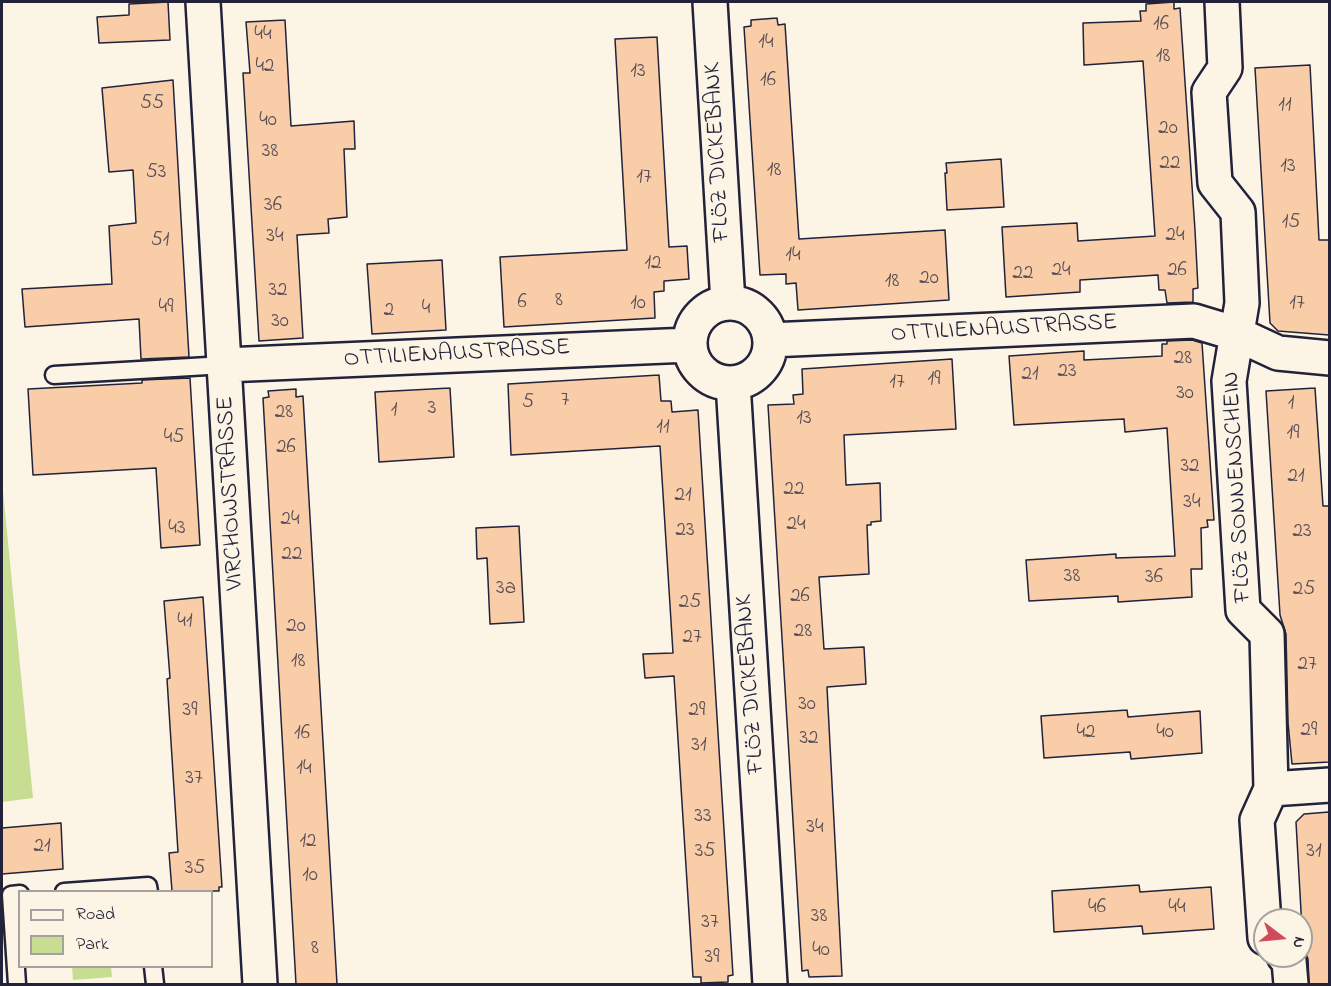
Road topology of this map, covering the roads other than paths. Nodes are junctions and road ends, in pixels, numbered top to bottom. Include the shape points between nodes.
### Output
1 (203, 2) edge
2 (710, 2) edge
3 (1222, 2) edge
4 (728, 303) junction
5 (1237, 334) junction
6 (770, 340) junction
7 (689, 345) junction
8 (1329, 358) edge
9 (225, 365) junction
10 (54, 375) dead end
11 (733, 383) junction
12 (1329, 785) edge
13 (1271, 789) junction
14 (81, 890) edge
15 (149, 890) edge
16 (18, 894) edge
17 (1263, 908) edge
18 (153, 968) edge
19 (1290, 968) edge
20 (16, 984) edge
21 (155, 984) edge
22 (260, 984) edge
23 (770, 984) edge
24 (1291, 984) edge

1 - 9 street, VIRCHOWSTRASSE
2 - 4 street, FLÖZ DICKEBANK
3 - 5 street, FLÖZ SONNENSCHEIN via 1225,68 1209,92 1215,183 1238,212 1242,303
4 - 6 street via 740,304 756,313
4 - 7 street via 705,311 696,321
5 - 6 street, OTTILIENAUSTRASSE via 1194,321
5 - 8 street, OTTILIENAUSTRASSE via 1278,353
5 - 13 street, FLÖZ SONNENSCHEIN via 1229,381 1243,610 1267,634
6 - 11 street via 766,358 756,374
7 - 9 street, OTTILIENAUSTRASSE
7 - 11 street via 698,369 720,382
9 - 10 lane
9 - 22 street, VIRCHOWSTRASSE
11 - 23 street, FLÖZ DICKEBANK
12 - 13 street
13 - 17 street, FLÖZ SONNENSCHEIN via 1257,820
14 - 15 lane via 148,886
16 - 20 lane via 11,895
18 - 21 lane
19 - 24 street

